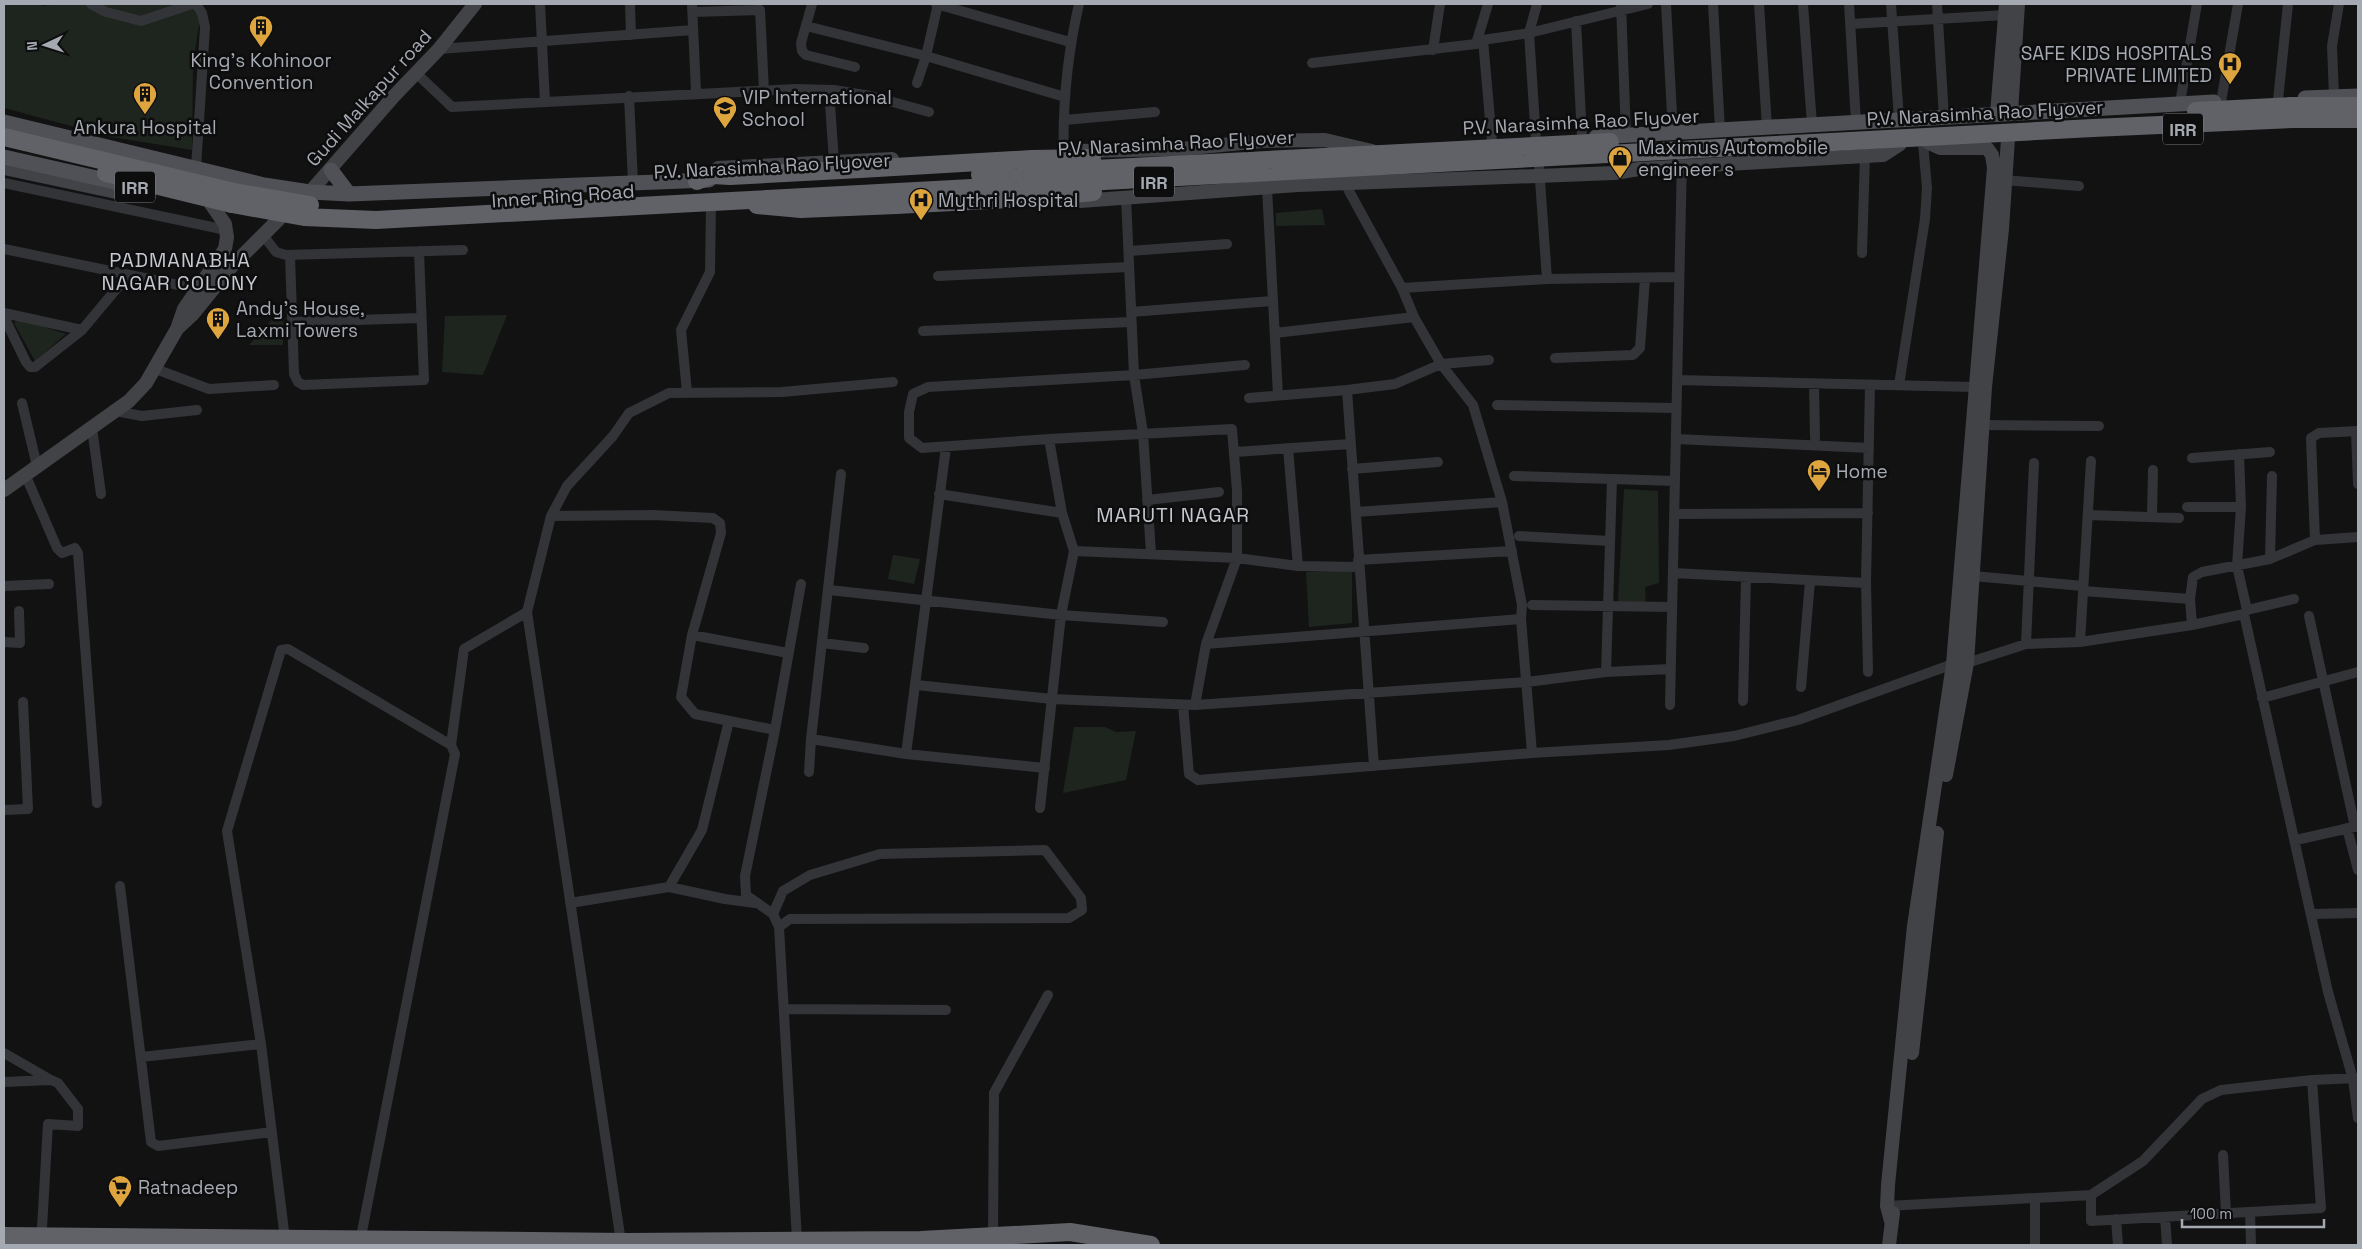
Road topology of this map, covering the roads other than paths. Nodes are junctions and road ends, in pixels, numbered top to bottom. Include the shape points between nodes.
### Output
1 (91, 4) edge
2 (192, 4) edge
3 (196, 4) edge
4 (475, 4) edge
5 (540, 4) edge
6 (630, 4) edge
7 (812, 4) edge
8 (937, 4) edge
9 (1078, 4) edge
10 (1440, 4) edge
11 (1488, 4) edge
12 (1537, 4) edge
13 (1648, 4) edge
14 (1666, 4) edge
15 (1713, 4) edge
16 (1759, 4) edge
17 (1803, 4) edge
18 (1849, 4) edge
19 (1891, 4) edge
20 (1936, 4) edge
21 (2018, 4) edge
22 (2197, 4) edge
23 (2238, 4) edge
24 (2288, 4) edge
25 (2339, 4) edge
26 (1621, 7) edge
27 (693, 8) edge
28 (2005, 10) edge
29 (1937, 18) junction
30 (1892, 20) junction
31 (1576, 21) junction
32 (1850, 24) junction
33 (806, 26) junction
34 (693, 30) junction
35 (1529, 33) junction
36 (631, 35) junction
37 (542, 41) junction
38 (1070, 42) junction
39 (1480, 42) junction
40 (438, 49) junction
41 (1433, 50) junction
42 (926, 56) junction
43 (1312, 63) dead end
44 (855, 66) dead end
45 (416, 74) junction
46 (916, 82) dead end
47 (828, 90) junction
48 (764, 91) junction
49 (696, 92) junction
50 (629, 96) junction
51 (2358, 96) edge
52 (1065, 97) junction
53 (2334, 97) junction
54 (2278, 100) junction
55 (545, 102) junction
56 (2221, 102) junction
57 (2180, 103) junction
58 (2358, 106) edge
59 (2108, 108) junction
60 (928, 112) dead end
61 (1155, 112) dead end
62 (2004, 112) junction
63 (1944, 117) junction
64 (1899, 119) junction
65 (2358, 119) edge
66 (1064, 120) junction
67 (4, 122) edge
68 (1856, 122) junction
69 (1812, 124) junction
70 (1767, 127) junction
71 (1720, 130) junction
72 (1673, 132) junction
73 (2109, 133) junction
74 (1626, 135) junction
75 (4, 137) edge
76 (1582, 137) junction
77 (2008, 139) junction
78 (1536, 140) junction
79 (1516, 141) junction
80 (1492, 142) junction
81 (1926, 143) junction
82 (1900, 144) junction
83 (4, 149) edge
84 (1865, 155) junction
85 (4, 157) edge
86 (1064, 158) junction
87 (834, 161) junction
88 (1682, 163) junction
89 (1290, 164) junction
90 (1518, 167) junction
91 (4, 168) edge
92 (196, 168) junction
93 (332, 170) junction
94 (1540, 170) junction
95 (1345, 179) junction
96 (2004, 180) junction
97 (693, 181) junction
98 (4, 183) edge
99 (633, 183) junction
100 (264, 185) junction
101 (2079, 186) dead end
102 (1266, 188) junction
103 (142, 189) junction
104 (310, 192) junction
105 (349, 194) junction
106 (978, 194) junction
107 (1126, 197) junction
108 (742, 203) junction
109 (211, 204) junction
110 (711, 205) junction
111 (252, 214) junction
112 (279, 219) junction
113 (226, 230) junction
114 (263, 235) junction
115 (1226, 244) dead end
116 (4, 249) edge
117 (462, 250) dead end
118 (418, 251) junction
119 (1129, 251) junction
120 (1862, 254) dead end
121 (290, 255) junction
122 (1129, 267) junction
123 (128, 275) junction
124 (938, 276) dead end
125 (1679, 277) junction
126 (1645, 278) junction
127 (1547, 279) junction
128 (1402, 288) junction
129 (198, 289) junction
130 (1273, 301) junction
131 (4, 315) edge
132 (1131, 317) junction
133 (1414, 317) junction
134 (421, 318) junction
135 (292, 322) junction
136 (177, 329) junction
137 (82, 330) junction
138 (923, 331) dead end
139 (1275, 333) junction
140 (1555, 358) dead end
141 (1489, 360) dead end
142 (1441, 364) junction
143 (1245, 365) dead end
144 (154, 368) junction
145 (1134, 375) junction
146 (1677, 380) junction
147 (894, 382) dead end
148 (1814, 384) junction
149 (274, 385) dead end
150 (1899, 385) junction
151 (1870, 386) junction
152 (1974, 387) junction
153 (1347, 390) junction
154 (687, 392) junction
155 (1278, 396) junction
156 (1249, 398) dead end
157 (22, 403) dead end
158 (1497, 405) dead end
159 (1676, 408) junction
160 (197, 410) dead end
161 (116, 411) junction
162 (1982, 425) junction
163 (2099, 426) dead end
164 (92, 428) junction
165 (2357, 431) edge
166 (1143, 433) junction
167 (1816, 438) dead end
168 (1049, 439) junction
169 (1676, 439) junction
170 (1350, 444) junction
171 (946, 447) junction
172 (1288, 448) junction
173 (1869, 448) junction
174 (1235, 452) junction
175 (2270, 452) dead end
176 (2239, 454) junction
177 (2192, 458) dead end
178 (2091, 461) dead end
179 (1438, 462) dead end
180 (2034, 463) dead end
181 (1352, 468) junction
182 (31, 470) junction
183 (2153, 470) dead end
184 (2358, 471) edge
185 (841, 474) dead end
186 (1514, 476) dead end
187 (2272, 476) dead end
188 (1612, 479) junction
189 (1675, 481) junction
190 (2358, 484) edge
191 (4, 490) edge
192 (1219, 492) dead end
193 (101, 494) dead end
194 (938, 494) junction
195 (1147, 500) junction
196 (1502, 502) junction
197 (2187, 507) dead end
198 (2241, 507) junction
199 (1356, 512) junction
200 (1062, 513) junction
201 (1868, 513) junction
202 (1674, 514) junction
203 (2088, 515) junction
204 (551, 516) junction
205 (2152, 517) junction
206 (2179, 518) dead end
207 (1519, 536) dead end
208 (2358, 537) edge
209 (2315, 540) junction
210 (1610, 541) junction
211 (1512, 550) junction
212 (1074, 551) junction
213 (1151, 554) junction
214 (1237, 558) junction
215 (2270, 558) junction
216 (1359, 563) junction
217 (1298, 566) junction
218 (2237, 566) junction
219 (1673, 574) junction
220 (1973, 576) junction
221 (1746, 578) junction
222 (2028, 580) junction
223 (1810, 581) junction
224 (1866, 583) junction
225 (49, 584) dead end
226 (801, 584) dead end
227 (4, 586) edge
228 (2083, 588) junction
229 (829, 590) junction
230 (2190, 599) junction
231 (926, 600) junction
232 (2294, 600) dead end
233 (1532, 605) dead end
234 (1608, 606) junction
235 (1672, 607) junction
236 (20, 611) dead end
237 (527, 612) junction
238 (2246, 612) junction
239 (1061, 615) junction
240 (2309, 616) dead end
241 (1521, 619) junction
242 (1163, 622) dead end
243 (2192, 625) junction
244 (1364, 631) junction
245 (692, 635) junction
246 (4, 642) edge
247 (2080, 642) junction
248 (822, 643) junction
249 (1206, 644) junction
250 (2026, 644) junction
251 (864, 648) dead end
252 (788, 653) junction
253 (1960, 664) junction
254 (1671, 669) junction
255 (1606, 672) junction
256 (1868, 672) dead end
257 (2358, 672) edge
258 (1527, 682) junction
259 (2325, 682) junction
260 (916, 685) junction
261 (1801, 687) dead end
262 (1368, 692) junction
263 (2262, 698) junction
264 (1052, 699) junction
265 (1743, 700) dead end
266 (23, 702) dead end
267 (1183, 705) junction
268 (1195, 705) junction
269 (1670, 705) dead end
270 (729, 721) junction
271 (775, 730) junction
272 (811, 739) junction
273 (451, 745) junction
274 (906, 754) junction
275 (1532, 754) junction
276 (1374, 766) junction
277 (1045, 768) junction
278 (809, 772) dead end
279 (97, 803) dead end
280 (1040, 808) dead end
281 (4, 810) edge
282 (2353, 827) edge
283 (2296, 840) junction
284 (2358, 870) edge
285 (120, 886) dead end
286 (669, 887) junction
287 (570, 903) junction
288 (755, 903) junction
289 (2358, 913) edge
290 (773, 914) junction
291 (2312, 914) junction
292 (779, 926) junction
293 (1048, 995) dead end
294 (784, 1009) junction
295 (946, 1010) dead end
296 (261, 1044) junction
297 (4, 1053) edge
298 (141, 1057) junction
299 (2356, 1078) edge
300 (51, 1080) junction
301 (2312, 1080) junction
302 (4, 1082) edge
303 (2358, 1118) edge
304 (272, 1132) junction
305 (2223, 1155) dead end
306 (2091, 1195) junction
307 (2035, 1199) junction
308 (1891, 1211) junction
309 (2250, 1212) junction
310 (2226, 1213) junction
311 (2165, 1217) junction
312 (2116, 1219) junction
313 (4, 1236) edge
314 (993, 1236) junction
315 (286, 1239) junction
316 (797, 1240) junction
317 (41, 1241) edge
318 (366, 1242) edge
319 (620, 1242) junction
320 (1151, 1245) edge
321 (1889, 1245) edge
322 (2035, 1245) edge
323 (2118, 1245) edge
324 (2167, 1245) edge
325 (2251, 1245) edge

1 - 2 street via 141,22
3 - 92 street via 205,27
4 - 40 street, Gudi Malkapur road
5 - 37 street
6 - 36 street
7 - 33 street
8 - 38 street
8 - 42 street
9 - 38 street
10 - 41 street
11 - 39 street
12 - 35 street
13 - 26 street
14 - 72 street
15 - 71 street
16 - 70 street
17 - 69 street
18 - 32 street
19 - 30 street
20 - 29 street
21 - 62 street
22 - 57 street
23 - 56 street
24 - 54 street
25 - 53 street via 2332,46
26 - 31 street
26 - 74 street
27 - 34 street
27 - 48 street via 760,10
28 - 29 street
28 - 62 street
29 - 30 street
29 - 63 street
30 - 32 street
30 - 64 street
31 - 35 street
31 - 76 street
32 - 68 street
33 - 42 street
33 - 44 street via 801,43 806,55
34 - 36 street
34 - 49 street
35 - 39 street
35 - 78 street
36 - 37 street
37 - 40 street
37 - 55 street
38 - 52 street
39 - 41 street
39 - 80 street
40 - 45 street, Gudi Malkapur road
41 - 43 street
42 - 46 street
42 - 52 street
45 - 55 street via 452,107
45 - 93 street, Gudi Malkapur road
47 - 48 street
47 - 60 street via 871,96
47 - 87 street
48 - 49 street
49 - 50 street
50 - 55 street
50 - 99 street
51 - 53 main road, IRR
52 - 66 street
53 - 54 main road, IRR
54 - 56 main road, IRR
56 - 57 main road, IRR
57 - 59 main road, IRR
58 - 89 highway, P.V. Narasimha Rao Flyover, bridge via 2292,106
59 - 62 main road, Inner Ring Road / IRR
59 - 73 main road
61 - 66 street
62 - 63 main road, Inner Ring Road / IRR
63 - 64 main road, Inner Ring Road / IRR
64 - 68 main road, Inner Ring Road / IRR
65 - 73 main road, Inner Ring Road / IRR
65 - 89 highway, P.V. Narasimha Rao Flyover, bridge via 2293,119
66 - 86 street
67 - 92 main road, Inner Ring Road / IRR
68 - 69 main road, Inner Ring Road / IRR
69 - 70 main road, Inner Ring Road / IRR
70 - 71 main road, Inner Ring Road / IRR
71 - 72 main road, Inner Ring Road / IRR
72 - 74 main road, Inner Ring Road / IRR
73 - 77 main road, Inner Ring Road / IRR
74 - 76 main road, Inner Ring Road / IRR
75 - 89 highway, P.V. Narasimha Rao Flyover, bridge via 258,197 305,205 354,208
76 - 78 main road, Inner Ring Road / IRR
77 - 81 main road, Inner Ring Road / IRR
77 - 96 street
78 - 79 main road, Inner Ring Road / IRR
79 - 80 main road, Inner Ring Road / IRR
79 - 90 main road
80 - 86 main road, Inner Ring Road / IRR via 1373,151
81 - 82 main road, Inner Ring Road / IRR
81 - 150 street via 1925,219
81 - 152 street via 1940,148 1987,148 1994,160
82 - 84 street via 1883,155
82 - 88 main road, Inner Ring Road / IRR
83 - 89 highway, P.V. Narasimha Rao Flyover, bridge via 254,209 353,220
84 - 88 street
84 - 120 street
85 - 103 main road, Inner Ring Road / IRR
86 - 87 street
86 - 97 main road, Inner Ring Road / IRR
87 - 97 street via 715,169 698,174
88 - 94 main road, Inner Ring Road / IRR
88 - 125 street
89 - 97 highway, bridge via 1047,158 712,175
89 - 108 highway, bridge via 1064,196 801,209
90 - 94 main road, Inner Ring Road / IRR
90 - 95 main road, Inner Ring Road / IRR
91 - 103 street via 116,192
92 - 100 main road, Inner Ring Road / IRR
93 - 104 street, Gudi Malkapur road
93 - 105 main road
94 - 95 street
94 - 127 street
95 - 102 street
95 - 106 main road, Inner Ring Road / IRR via 1266,174
95 - 128 street
96 - 101 street
96 - 162 street
97 - 99 main road, Inner Ring Road / IRR
98 - 113 street
99 - 105 main road, Inner Ring Road / IRR
100 - 104 main road, Inner Ring Road / IRR
100 - 111 main road via 266,194 261,206
102 - 107 street
102 - 130 street
103 - 109 main road, Inner Ring Road / IRR
104 - 105 main road, Inner Ring Road / IRR
106 - 107 street via 1015,205
106 - 108 main road, Inner Ring Road / IRR
107 - 119 street
108 - 110 main road, Inner Ring Road / IRR
109 - 111 main road, Inner Ring Road / IRR
109 - 113 street
110 - 112 main road, Inner Ring Road / IRR via 552,218 363,226
110 - 154 street via 710,272 681,330
111 - 112 main road, Inner Ring Road / IRR
112 - 114 street
113 - 129 street via 222,255
114 - 121 street via 276,252
114 - 136 street via 230,267
115 - 119 street
116 - 123 street
117 - 118 street
118 - 121 street
118 - 134 street
119 - 122 street
121 - 135 street
122 - 124 street
122 - 132 street
123 - 129 street
123 - 137 street
125 - 126 street
125 - 146 street
126 - 127 street
126 - 140 street via 1640,348 1633,355
127 - 128 street
128 - 133 street
129 - 136 street via 184,309
130 - 132 street
130 - 139 street
131 - 137 street
131 - 137 street via 30,367 35,367
132 - 138 street
132 - 145 street
133 - 139 street
133 - 142 street
134 - 135 street
134 - 135 street via 425,376 422,381 304,385 294,374
136 - 144 street
139 - 155 street
141 - 142 street
142 - 153 street via 1395,384
142 - 196 street via 1473,405
143 - 145 street
144 - 149 street via 209,389
144 - 161 street via 146,383
145 - 166 street
145 - 171 street via 928,387 913,394 909,438 922,448
146 - 148 street
146 - 159 street
147 - 154 street via 782,392
148 - 151 street
148 - 167 street
150 - 151 street
150 - 152 street
151 - 173 street
152 - 253 street
153 - 155 street
153 - 170 street
154 - 204 street via 669,393 629,414 567,486
155 - 156 street
157 - 182 street
158 - 159 street
159 - 169 street
160 - 161 street via 142,416
161 - 164 street
162 - 163 street
162 - 220 street
164 - 182 street
164 - 193 street
165 - 184 street
165 - 209 street via 2320,433 2312,438
166 - 168 street
166 - 174 street via 1232,429
166 - 195 street
168 - 171 street
168 - 200 street
169 - 173 street
169 - 189 street
170 - 172 street
170 - 181 street
171 - 194 street
172 - 174 street
172 - 217 street
173 - 201 street
174 - 214 street
175 - 176 street
176 - 177 street
176 - 198 street
178 - 203 street
179 - 181 street
180 - 222 street
181 - 199 street
182 - 191 street
182 - 279 street via 57,548 62,553 75,548 78,553
183 - 205 street
184 - 190 street
185 - 229 street
186 - 188 street
187 - 215 street
188 - 189 street
188 - 210 street
189 - 202 street
192 - 195 street
194 - 200 street
194 - 231 street
195 - 213 street
196 - 199 street
196 - 211 street
197 - 198 street
198 - 218 street
199 - 216 street
200 - 212 street
201 - 202 street
201 - 224 street
202 - 219 street
203 - 205 street
203 - 228 street
204 - 237 street
204 - 245 street via 653,515 713,518 720,523 721,533
205 - 206 street
207 - 210 street
208 - 209 street
209 - 215 street
210 - 234 street
211 - 216 street
211 - 241 street via 1522,605
212 - 213 street
212 - 239 street
213 - 214 street
214 - 217 street
214 - 249 street
215 - 218 street
216 - 217 street
216 - 244 street
218 - 230 street via 2202,572 2193,577
218 - 238 street
219 - 221 street
219 - 235 street
220 - 222 street
220 - 253 street
221 - 223 street
221 - 265 street
222 - 228 street
222 - 250 street
223 - 224 street
223 - 261 street
224 - 256 street
225 - 227 street
226 - 252 street
228 - 230 street
228 - 247 street
229 - 231 street
229 - 248 street
230 - 243 street
231 - 239 street
231 - 260 street
232 - 238 street
233 - 234 street
234 - 235 street
234 - 255 street
235 - 254 street
236 - 246 street via 20,643
237 - 273 street via 464,649
237 - 287 street
238 - 243 street
238 - 263 street
239 - 242 street
239 - 264 street
240 - 259 street
241 - 244 street
241 - 258 street
243 - 247 street
244 - 249 street
244 - 262 street
245 - 252 street
245 - 270 street via 681,697 695,714
247 - 250 street
248 - 251 street
248 - 272 street
249 - 268 street
250 - 253 street
252 - 271 street
253 - 275 street via 1798,720 1734,736 1669,745
253 - 308 street
254 - 255 street
254 - 269 street
255 - 258 street
257 - 259 street
258 - 262 street
258 - 275 street
259 - 263 street
259 - 282 street
260 - 264 street
260 - 274 street
262 - 268 street
262 - 276 street
263 - 283 street
264 - 267 street
264 - 277 street
266 - 281 street via 28,809
267 - 268 street
267 - 276 street via 1189,774 1198,780
270 - 271 street
270 - 286 street via 702,830
271 - 288 street via 745,876 746,895
272 - 274 street
272 - 278 street
273 - 296 street via 288,649 281,650 228,831
273 - 318 street via 455,754
274 - 277 street
275 - 276 street
277 - 280 street
282 - 283 street
282 - 284 street
283 - 291 street
285 - 298 street
286 - 287 street
286 - 288 street
287 - 319 street
288 - 290 street
289 - 291 street
290 - 292 street
290 - 292 street via 783,891 810,875 880,854 1045,850 1081,898 1082,910 1069,918 790,919
291 - 299 street via 2328,992
292 - 294 street
293 - 314 street via 994,1093
294 - 295 street
294 - 316 street
296 - 298 street
296 - 304 street
297 - 300 street
298 - 304 street via 152,1142 158,1146
299 - 301 street
299 - 303 street
300 - 302 street
300 - 317 street via 58,1083 78,1109 78,1126 48,1124
301 - 306 street via 2211,1093 2143,1160
301 - 309 street via 2321,1208
304 - 315 street
305 - 310 street
306 - 307 street
306 - 312 street via 2091,1221
307 - 308 street
307 - 322 street
308 - 321 street
309 - 310 street
309 - 325 street
310 - 311 street
311 - 312 street
311 - 324 street
312 - 323 street
313 - 317 highway
314 - 316 highway via 921,1240
314 - 320 highway via 1070,1232
315 - 317 highway
315 - 318 highway
316 - 319 highway
318 - 319 highway

